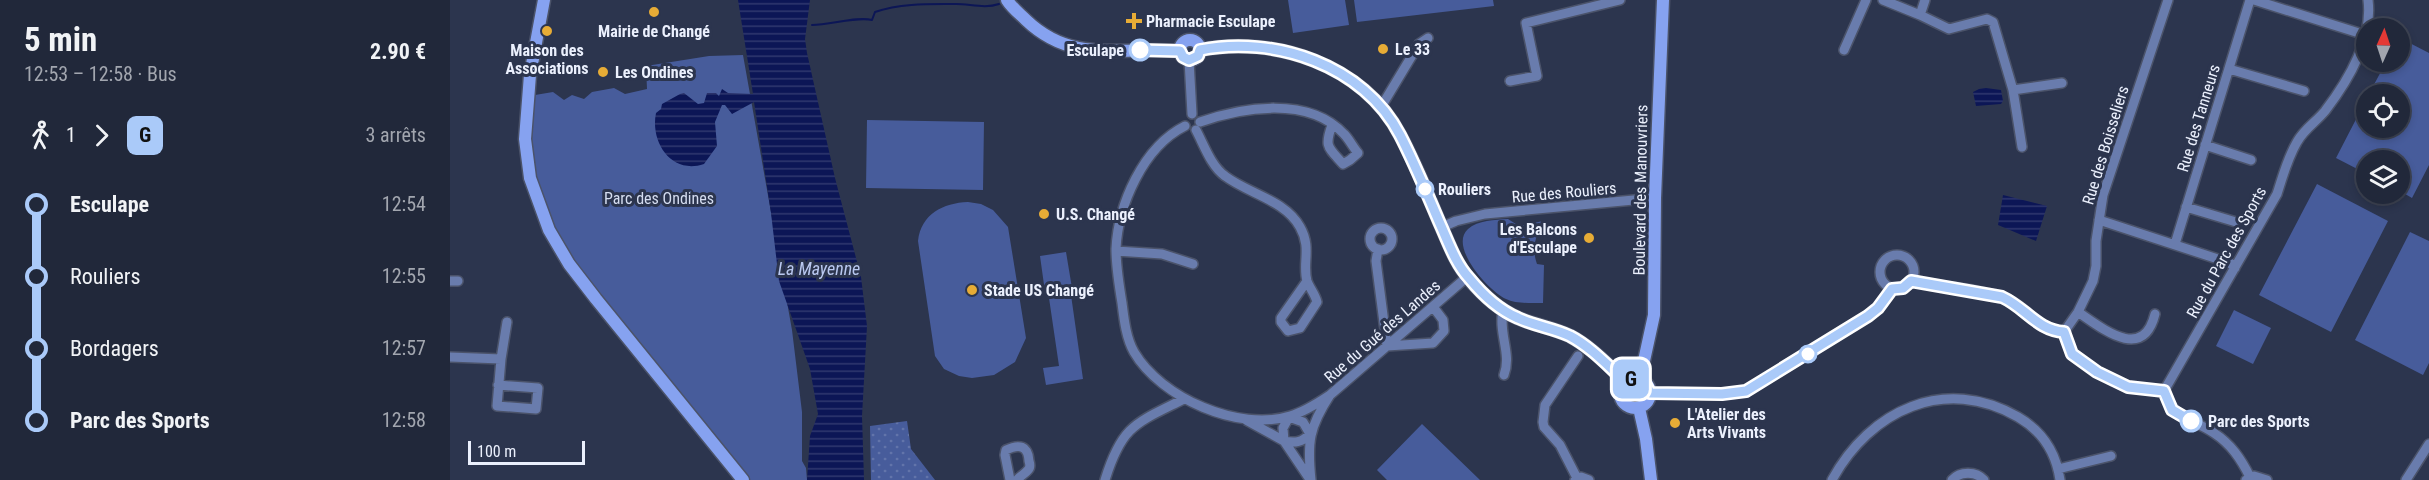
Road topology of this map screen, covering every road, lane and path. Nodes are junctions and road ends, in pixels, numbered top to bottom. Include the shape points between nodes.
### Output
1 (544, 0) edge
2 (1007, 0) edge
3 (1620, 0) edge
4 (1663, 0) edge
5 (1866, 0) edge
6 (1883, 0) edge
7 (1925, 0) edge
8 (2168, 0) edge
9 (2252, 0) edge
10 (2368, 0) edge
11 (1920, 15) junction
12 (2368, 18) edge
13 (2356, 32) edge
14 (1428, 38) dead end
15 (1200, 50) junction
16 (1844, 50) dead end
17 (1185, 56) junction
18 (2356, 59) edge
19 (2229, 69) junction
20 (1510, 81) dead end
21 (2062, 83) dead end
22 (2013, 90) junction
23 (2304, 92) dead end
24 (1381, 107) junction
25 (1192, 114) junction
26 (1332, 125) dead end
27 (1185, 126) junction
28 (1198, 126) junction
29 (2205, 145) junction
30 (2022, 147) dead end
31 (2251, 160) dead end
32 (1655, 198) junction
33 (2186, 207) junction
34 (2099, 220) junction
35 (2236, 222) dead end
36 (1442, 227) junction
37 (2175, 244) junction
38 (1378, 249) dead end
39 (1116, 251) junction
40 (1193, 264) dead end
41 (2235, 268) junction
42 (1467, 277) junction
43 (1307, 281) junction
44 (1911, 281) junction
45 (1892, 289) junction
46 (1434, 308) junction
47 (1503, 310) junction
48 (2078, 312) junction
49 (2155, 314) dead end
50 (507, 322) dead end
51 (1406, 331) junction
52 (2064, 332) junction
53 (1421, 345) junction
54 (1387, 346) junction
55 (1578, 356) dead end
56 (450, 357) edge
57 (501, 359) junction
58 (1504, 375) dead end
59 (1640, 379) junction
60 (1626, 382) junction
61 (498, 385) junction
62 (2164, 391) junction
63 (1650, 393) junction
64 (1330, 395) junction
65 (1184, 399) junction
66 (1639, 408) junction
67 (1289, 417) junction
68 (1243, 418) junction
69 (1310, 434) junction
70 (1284, 441) junction
71 (2429, 444) edge
72 (2111, 456) dead end
73 (2058, 469) junction
74 (1576, 479) edge
75 (2248, 479) edge
76 (743, 480) edge
77 (1011, 480) edge
78 (1017, 480) edge
79 (1105, 480) edge
80 (1311, 480) edge
81 (1588, 480) edge
82 (1651, 480) edge
83 (1832, 480) edge
84 (1952, 480) edge
85 (1984, 480) edge
86 (2060, 480) edge
87 (2267, 480) edge
88 (2406, 480) edge

1 - 76 street via 530,75 525,139 530,177 542,213 569,264
2 - 17 street via 1039,32 1063,45 1084,51 1153,49
3 - 20 street via 1526,23 1537,76
4 - 32 street, Boulevard des Manouvriers
5 - 16 street
6 - 11 street
7 - 11 street
8 - 34 street, Rue des Boisseliers via 2103,195
9 - 13 street
9 - 19 street, Rue des Tanneurs
10 - 12 street, Rue du Parc des Sports
11 - 22 street via 1949,29 1987,19 1993,22
14 - 24 street via 1419,44
15 - 17 street via 1198,56
15 - 17 street via 1196,41 1190,40 1181,45
15 - 24 street via 1253,46 1312,59 1348,78
17 - 25 street
18 - 41 street, Rue du Parc des Sports via 2344,84 2297,142 2284,166 2277,194
19 - 23 street
19 - 29 street, Rue des Tanneurs
21 - 22 street
22 - 30 street
24 - 36 street via 1400,134
25 - 27 street via 1185,118
25 - 28 street via 1197,116
26 - 28 street via 1293,109 1254,108
27 - 28 street via 1191,131
27 - 39 street via 1168,137 1139,172 1123,208
28 - 43 street via 1223,175 1285,210 1300,226 1307,247
29 - 31 street
29 - 33 street, Rue des Tanneurs
32 - 36 street, Rue des Rouliers via 1485,214
32 - 59 street, Boulevard des Manouvriers via 1654,315
33 - 35 street
33 - 37 street, Rue des Tanneurs
34 - 37 street
34 - 48 street, Rue des Boisseliers via 2094,274
36 - 42 street
37 - 41 street
38 - 54 street via 1376,261
39 - 40 street via 1162,254
39 - 65 street via 1124,315 1134,351 1151,373
41 - 62 street, Rue du Parc des Sports
42 - 46 street, Rue du Gué des Landes
42 - 47 street
43 - 43 street via 1317,302 1300,328 1288,331 1281,318
44 - 45 street via 1903,288
44 - 45 street via 1912,265 1904,257 1893,256 1883,261 1879,272
44 - 52 street via 2002,297 2046,329
45 - 63 street via 1868,316 1746,391
46 - 51 street, Rue du Gué des Landes
46 - 53 street via 1443,320 1444,331 1433,343
47 - 58 street via 1500,323 1508,365
47 - 60 street via 1583,344
48 - 49 street via 2126,339 2146,335
48 - 52 street, Rue des Boisseliers
50 - 57 street
51 - 53 street
51 - 54 street, Rue du Gué des Landes
52 - 62 street via 2072,354 2097,372 2128,387
53 - 54 street
54 - 64 street, Rue du Gué des Landes
55 - 74 street via 1545,405 1543,422 1560,445
56 - 57 street
57 - 61 street
59 - 60 street
59 - 63 street via 1648,385
60 - 66 street via 1621,390 1622,400 1629,407
61 - 61 street via 497,406 536,409 538,388
62 - 75 street via 2172,410 2214,433 2232,448
63 - 66 street via 1647,403
64 - 67 street
64 - 69 street, Rue du Gué des Landes
65 - 68 street
65 - 79 street via 1128,430
66 - 82 street
67 - 68 street
67 - 69 street via 1304,422
67 - 70 street via 1283,428
68 - 70 street
69 - 70 street via 1299,442
69 - 80 street, Rue du Gué des Landes
70 - 80 street
71 - 88 street
72 - 73 street
73 - 83 street via 2051,449 2027,422 1991,405 1951,398 1926,401 1874,428 1857,442
73 - 86 street
74 - 81 street
75 - 87 street via 2259,476
77 - 78 street via 1006,450 1020,446 1028,452 1030,464 1029,470
84 - 85 street via 1968,473

